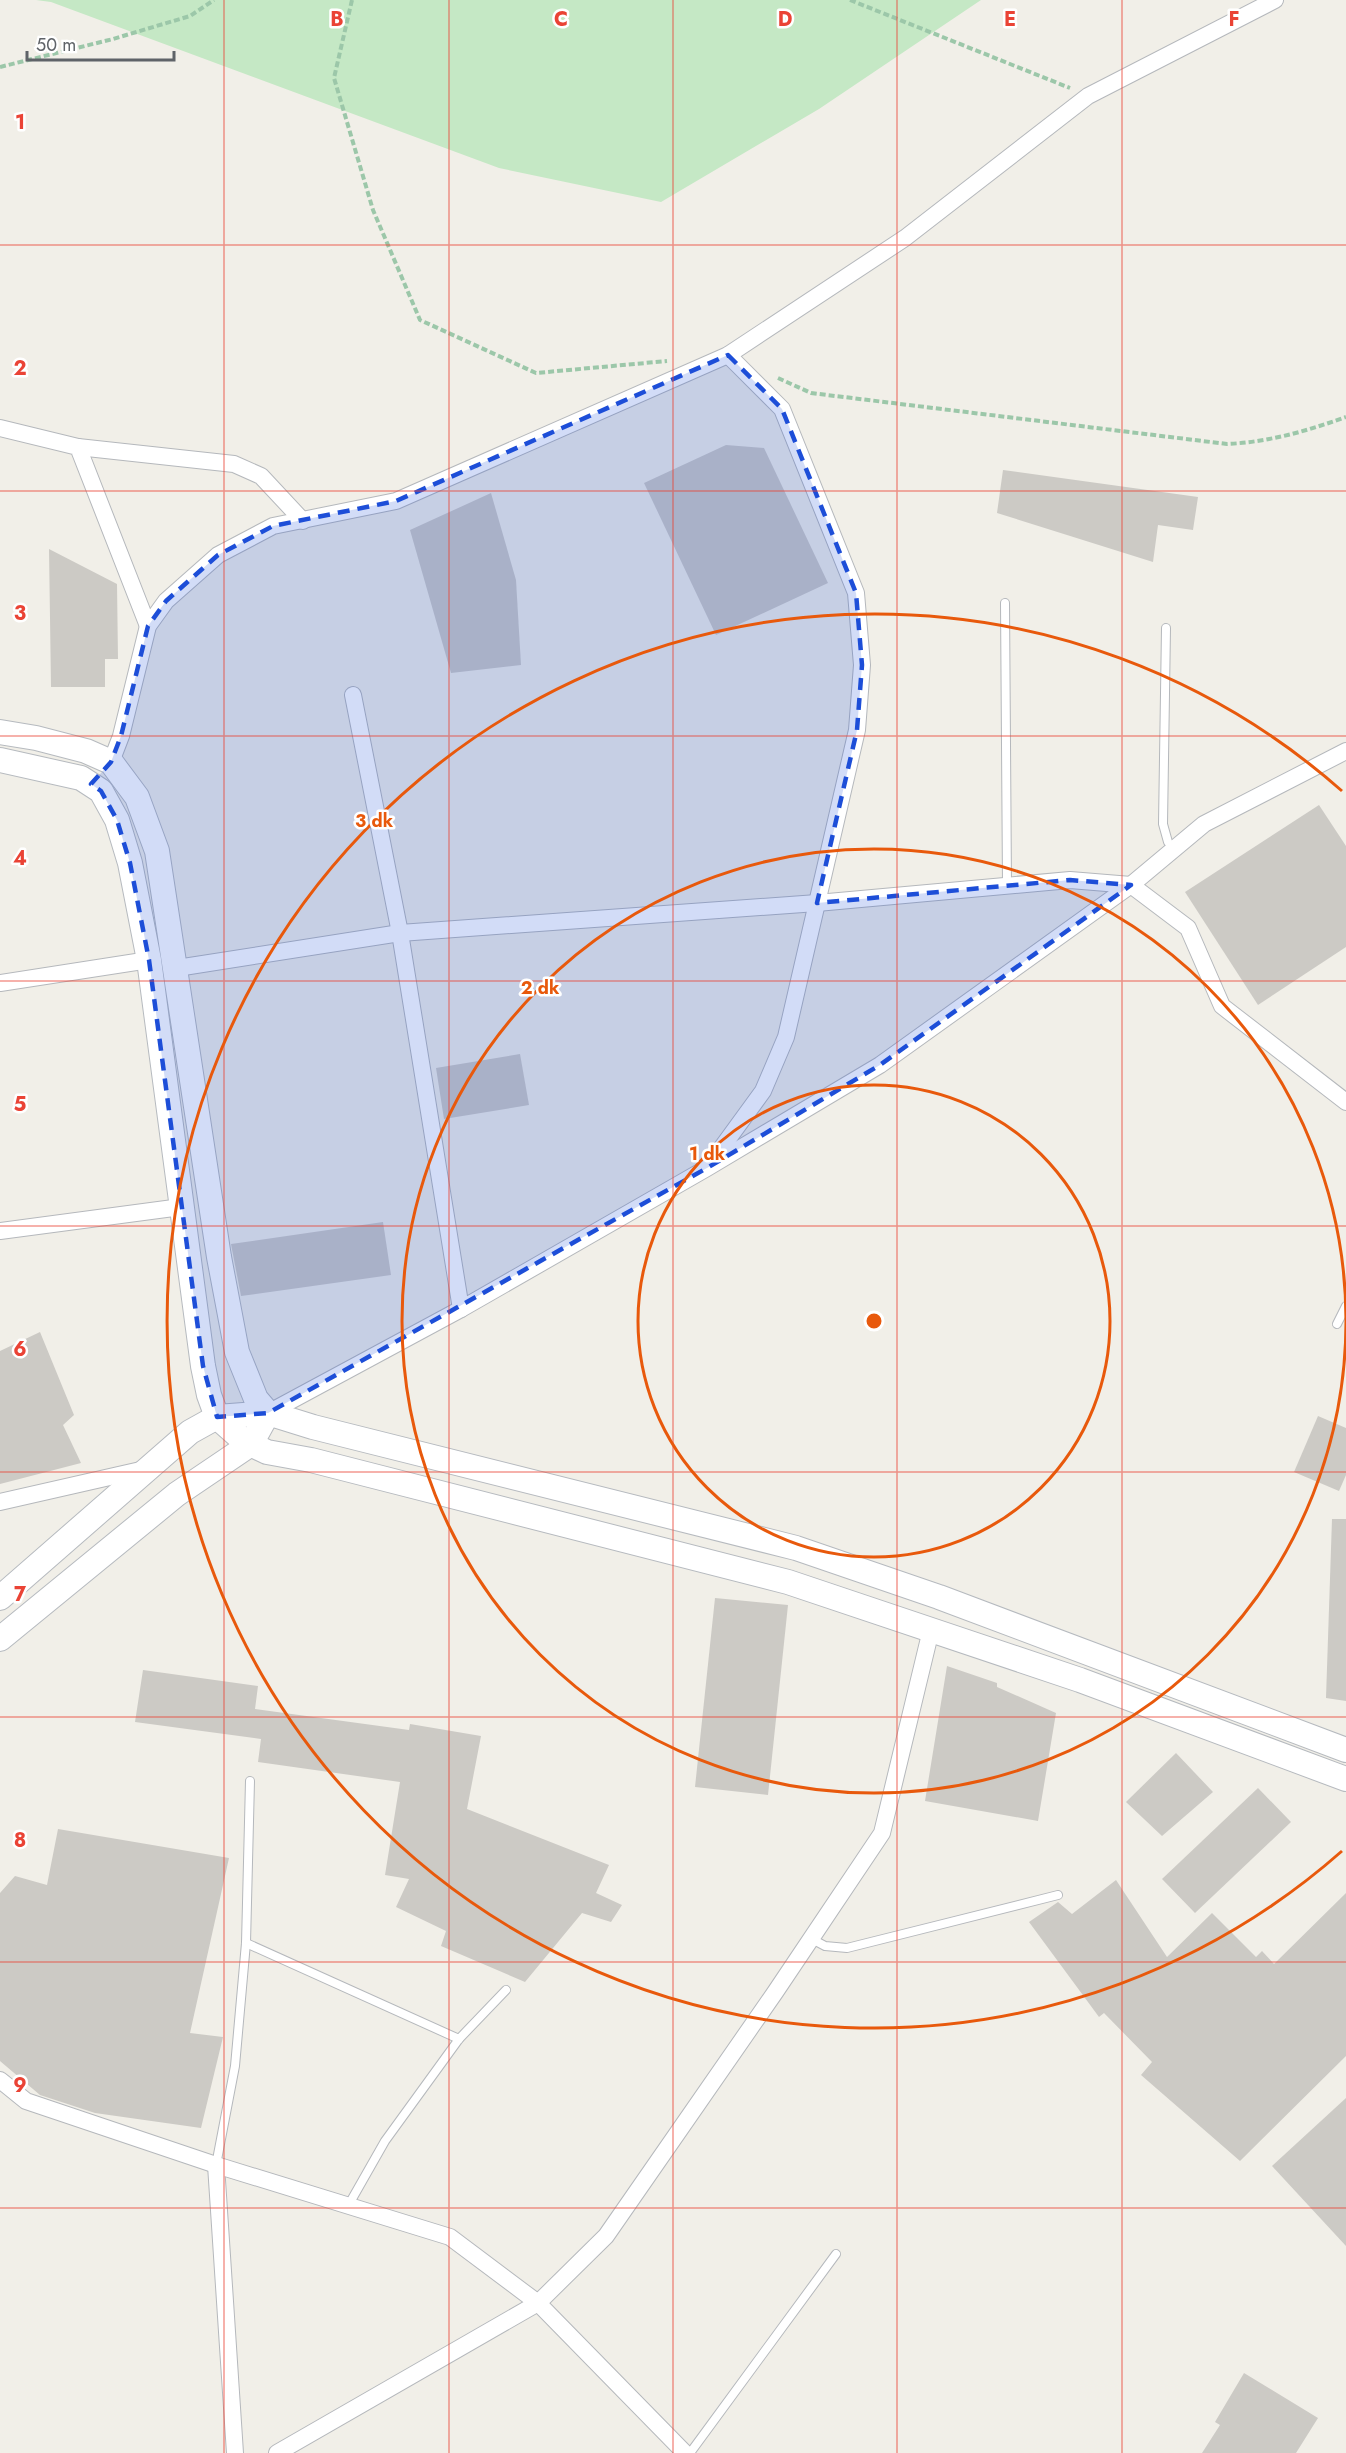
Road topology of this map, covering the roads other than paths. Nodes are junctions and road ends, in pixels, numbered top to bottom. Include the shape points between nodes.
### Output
1 (1275, 0) edge
2 (728, 355) junction
3 (0, 428) edge
4 (78, 447) junction
5 (303, 521) junction
6 (1005, 603) dead end
7 (148, 626) junction
8 (1166, 628) dead end
9 (353, 695) dead end
10 (0, 732) edge
11 (1346, 751) edge
12 (0, 760) edge
13 (111, 762) junction
14 (91, 784) junction
15 (1174, 849) junction
16 (1007, 885) junction
17 (1131, 885) junction
18 (817, 903) junction
19 (400, 933) junction
20 (149, 960) junction
21 (177, 968) junction
22 (0, 983) edge
23 (1346, 1101) edge
24 (707, 1168) junction
25 (181, 1207) junction
26 (0, 1231) edge
27 (219, 1257) junction
28 (189, 1263) junction
29 (1346, 1306) edge
30 (461, 1309) junction
31 (1337, 1324) dead end
32 (268, 1413) junction
33 (218, 1417) junction
34 (250, 1444) junction
35 (152, 1467) junction
36 (0, 1502) edge
37 (0, 1598) edge
38 (932, 1630) junction
39 (0, 1639) edge
40 (1346, 1750) edge
41 (1346, 1779) edge
42 (250, 1781) dead end
43 (1058, 1894) dead end
44 (810, 1938) junction
45 (246, 1943) junction
46 (506, 1990) dead end
47 (459, 2039) junction
48 (0, 2080) edge
49 (216, 2165) junction
50 (348, 2206) junction
51 (836, 2254) dead end
52 (538, 2303) junction
53 (235, 2453) edge
54 (277, 2453) edge
55 (685, 2453) edge
56 (690, 2453) edge

1 - 2 street via 1088,96 905,238
2 - 5 street via 396,501
2 - 18 street via 782,409 856,593 862,665 857,730
3 - 4 street
4 - 5 street via 234,465 261,476
4 - 7 street
5 - 7 street via 273,526 218,555 165,601
6 - 16 lane
7 - 13 street
8 - 15 lane via 1163,824
9 - 19 street
10 - 13 street via 86,751
11 - 15 street via 1204,824
12 - 14 street via 81,778
13 - 14 street
13 - 21 street via 137,797 157,851
14 - 20 street via 101,791 117,820 130,863
15 - 17 street
16 - 17 street via 1070,880
16 - 18 street
17 - 23 street via 1188,928 1222,1006
17 - 24 street via 880,1065
18 - 19 street
18 - 24 street via 786,1037 763,1091
19 - 21 street
19 - 30 street
20 - 22 street
20 - 25 street
21 - 27 street
24 - 30 street
25 - 26 street
25 - 28 street
27 - 28 street
27 - 32 street via 237,1352 255,1399
28 - 33 street via 202,1366
29 - 31 lane
30 - 32 street
32 - 33 street
32 - 34 street
32 - 40 street via 796,1548 939,1597
33 - 34 street
33 - 35 street via 190,1432
34 - 38 street via 267,1452 788,1582
34 - 39 street via 177,1494
35 - 36 street
35 - 37 street
38 - 41 street via 1080,1680
38 - 44 street via 882,1833
42 - 45 lane
43 - 44 lane via 847,1948 825,1946
44 - 52 street via 606,2236
45 - 47 lane
45 - 49 lane via 235,2066
46 - 47 lane
47 - 50 lane via 385,2141
48 - 49 street via 26,2101
49 - 50 street
49 - 53 street
50 - 52 street via 450,2237
51 - 56 lane
52 - 54 street
52 - 55 street

